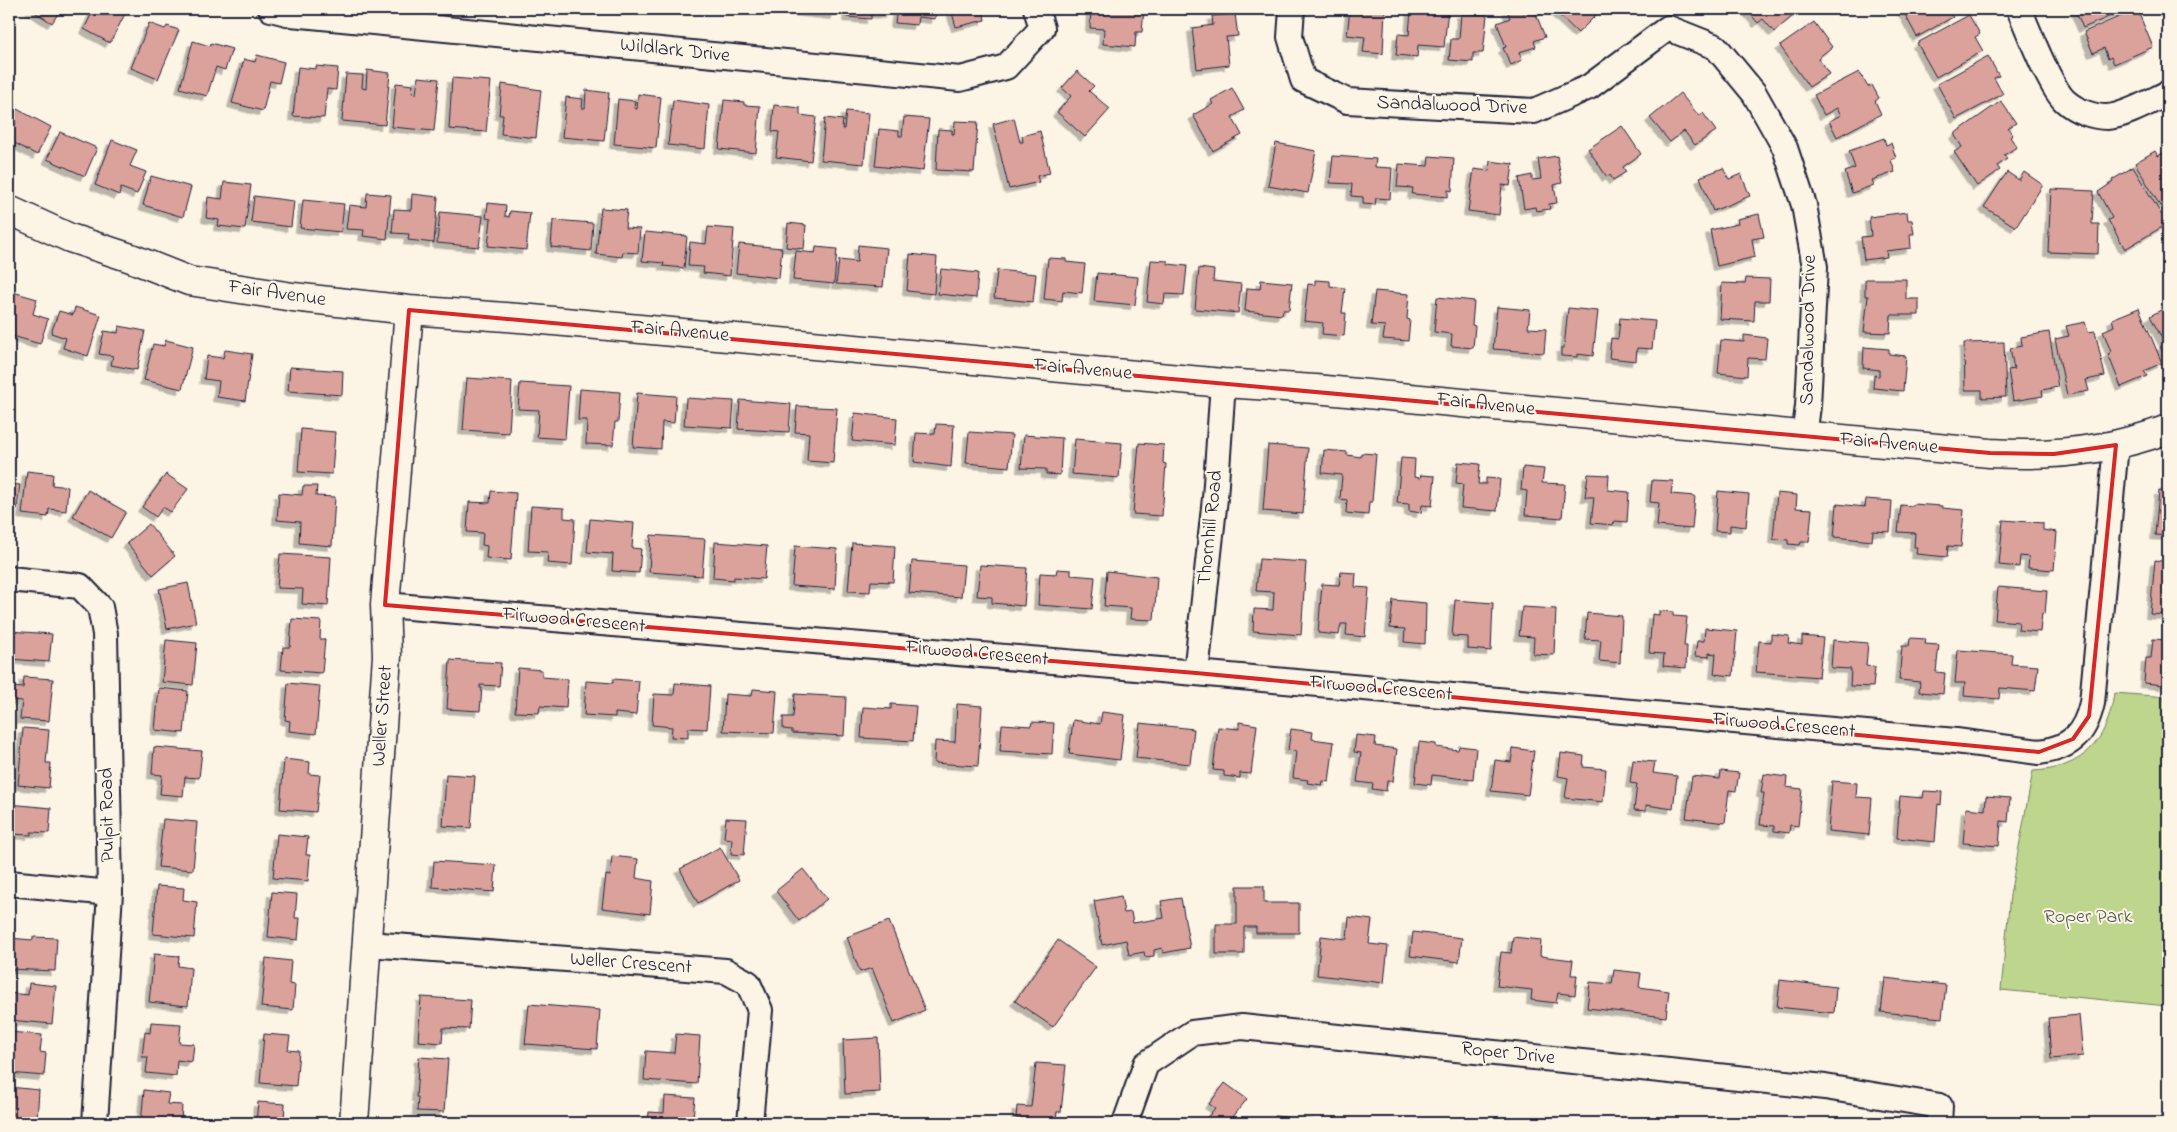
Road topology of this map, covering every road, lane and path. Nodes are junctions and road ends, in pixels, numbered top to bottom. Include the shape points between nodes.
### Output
1 (271, 9) edge
2 (1036, 9) edge
3 (1292, 9) edge
4 (2019, 9) edge
5 (2168, 94) edge
6 (9, 210) edge
7 (410, 310) junction
8 (1223, 383) junction
9 (2168, 429) edge
10 (1804, 436) junction
11 (2116, 445) junction
12 (9, 579) edge
13 (385, 605) junction
14 (1196, 672) junction
15 (9, 884) edge
16 (110, 893) junction
17 (368, 944) junction
18 (1940, 1114) edge
19 (95, 1123) edge
20 (354, 1123) edge
21 (750, 1123) edge
22 (1125, 1123) edge

1 - 2 street, Wildlark Drive via 291,14 960,79 1006,67 1042,28
3 - 10 street, Sandalwood Drive via 1290,37 1303,80 1347,101 1534,111 1589,87 1668,28 1716,48 1754,93 1785,148 1804,205 1815,267
4 - 5 street via 2054,85 2064,100 2078,111 2107,117
6 - 7 street, Fair Avenue via 70,238 189,281
7 - 8 street, Fair Avenue via 552,320
7 - 13 street, Weller Street
8 - 10 street, Fair Avenue
8 - 14 street, Thornhill Road via 1215,498
9 - 11 street, Fair Avenue
10 - 11 street, Fair Avenue via 2016,455 2054,454
11 - 14 street, Firwood Crescent via 2092,703 2085,726 2063,746 2052,750 2039,752 1956,741
12 - 16 street, Pulpit Road via 80,586 100,607 105,634
13 - 14 street, Firwood Crescent
13 - 17 street, Weller Street via 387,656
15 - 16 street
16 - 19 street, Pulpit Road
17 - 20 street, Weller Street
17 - 21 street, Weller Crescent via 726,971 748,983 760,1010
18 - 22 street, Roper Drive via 1815,1086 1242,1026 1192,1033 1146,1064

